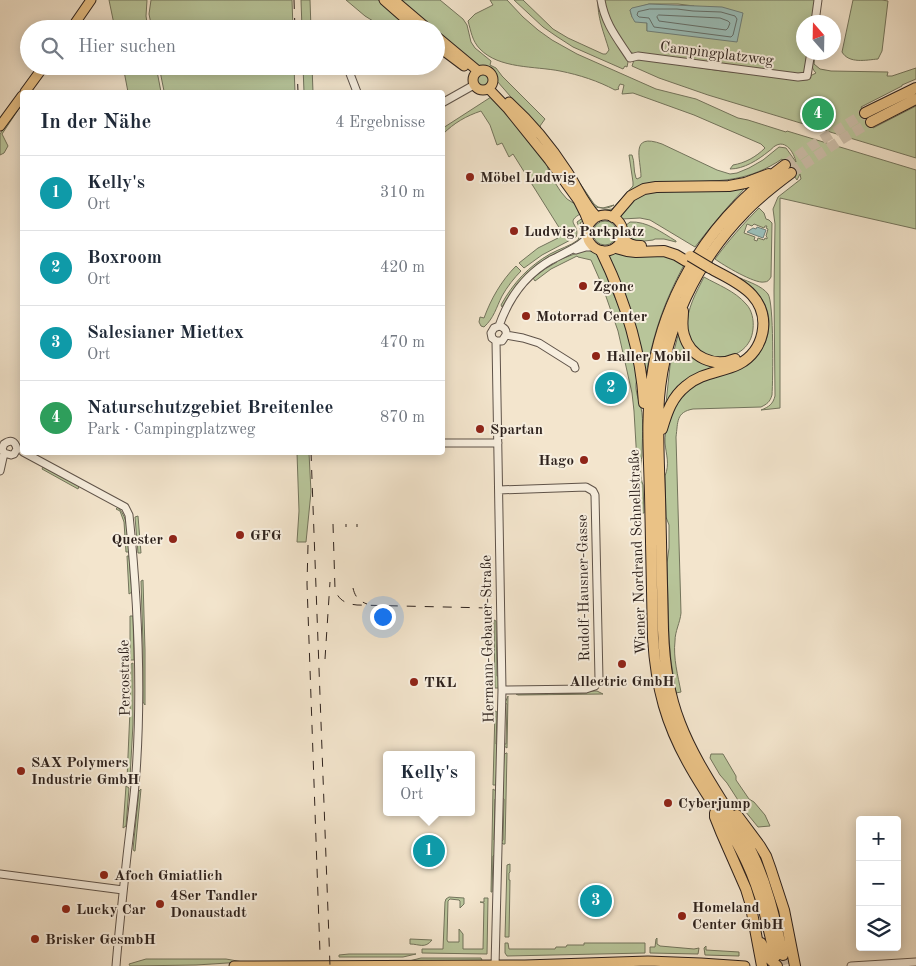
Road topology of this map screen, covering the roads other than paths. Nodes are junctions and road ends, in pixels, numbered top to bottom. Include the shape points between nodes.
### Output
1 (91, 0) edge
2 (384, 0) edge
3 (394, 0) edge
4 (601, 0) edge
5 (818, 0) edge
6 (816, 15) edge
7 (77, 20) edge
8 (407, 20) edge
9 (417, 20) edge
10 (445, 45) edge
11 (445, 52) edge
12 (810, 60) edge
13 (37, 75) edge
14 (352, 75) edge
15 (475, 77) junction
16 (491, 87) junction
17 (916, 88) edge
18 (26, 90) edge
19 (355, 90) edge
20 (20, 99) edge
21 (916, 99) edge
22 (445, 101) edge
23 (0, 126) edge
24 (785, 169) junction
25 (596, 217) junction
26 (613, 217) junction
27 (589, 224) junction
28 (586, 236) junction
29 (622, 238) junction
30 (616, 248) junction
31 (597, 249) junction
32 (570, 251) junction
33 (688, 258) junction
34 (708, 270) junction
35 (682, 305) junction
36 (499, 326) junction
37 (506, 335) junction
38 (496, 341) junction
39 (575, 368) dead end
40 (649, 418) junction
41 (659, 437) junction
42 (2, 442) edge
43 (445, 443) edge
44 (498, 443) junction
45 (20, 450) edge
46 (20, 451) edge
47 (4, 453) junction
48 (28, 455) edge
49 (0, 471) edge
50 (499, 490) junction
51 (502, 690) junction
52 (716, 807) junction
53 (727, 809) junction
54 (0, 874) edge
55 (123, 890) junction
56 (756, 933) junction
57 (790, 944) junction
58 (779, 961) edge
59 (916, 962) edge
60 (875, 964) junction
61 (495, 965) edge
62 (116, 966) edge
63 (234, 966) edge
64 (745, 966) edge
65 (762, 966) edge
66 (795, 966) edge
67 (851, 966) edge
68 (866, 966) edge

1 - 7 main road
2 - 8 main road
3 - 9 main road
4 - 12 street, Campingplatzweg via 608,24 630,58 638,56 798,77 807,76
5 - 6 street
10 - 15 main road
11 - 15 main road
13 - 18 main road
14 - 19 street
15 - 16 main road via 479,90
15 - 16 main road via 485,70 490,73 494,78
15 - 22 street
16 - 25 main road via 520,113 558,157
16 - 27 main road via 561,176 578,200
17 - 21 highway via 868,118
20 - 23 main road
24 - 26 highway via 734,185 644,189 631,196
24 - 35 highway, Wiener Nordrand Schnellstraße via 724,236 702,267
24 - 40 highway, Wiener Nordrand Schnellstraße via 751,193 728,216 684,279 656,353
25 - 26 main road
25 - 27 main road
26 - 29 main road via 621,224
27 - 28 main road
28 - 31 main road
28 - 32 street, Hermann-Gebauer-Straße
29 - 30 main road
29 - 33 highway via 632,246 666,245 679,249
30 - 31 main road
30 - 33 highway via 636,252 664,251
31 - 32 street, Hermann-Gebauer-Straße via 586,247
31 - 40 highway via 618,290 631,332 641,375 644,408
32 - 36 street, Hermann-Gebauer-Straße via 528,277 515,292
33 - 34 highway
34 - 35 highway via 750,303 757,322 752,344 742,355 730,361 704,359 693,352 684,338
34 - 41 highway via 740,286 755,299 763,317 762,336 756,350 746,359 701,376 681,390 668,409
35 - 41 highway, Wiener Nordrand Schnellstraße via 669,342 662,378
36 - 37 street via 504,328
36 - 38 street, Hermann-Gebauer-Straße via 491,333
37 - 38 street
37 - 39 street via 539,343
38 - 44 street, Hermann-Gebauer-Straße
40 - 52 highway, Wiener Nordrand Schnellstraße via 653,638 658,687 678,745
41 - 53 highway, Wiener Nordrand Schnellstraße via 667,678 675,710 688,741
42 - 45 street, Percostraße via 13,442
42 - 47 street
43 - 44 street
44 - 50 street, Hermann-Gebauer-Straße
46 - 47 street via 11,455
47 - 49 street
48 - 55 street, Percostraße via 125,507 129,515 135,575 139,708 135,787
50 - 51 street, Hermann-Gebauer-Straße
50 - 51 street, Rudolf-Hausner-Gasse via 586,487 593,491 598,640 598,679 595,686 586,689
51 - 61 street, Hermann-Gebauer-Straße
52 - 56 highway via 715,816 746,889
52 - 58 highway, Wiener Nordrand Schnellstraße via 750,870
53 - 57 highway via 733,810 766,856 784,910
53 - 58 highway, Wiener Nordrand Schnellstraße via 759,869 773,913
54 - 55 street
55 - 62 street, Percostraße
56 - 58 highway via 768,957
56 - 65 highway
57 - 58 highway via 783,964
57 - 66 highway
59 - 60 street
60 - 67 street
60 - 68 street
61 - 63 main road
61 - 64 main road via 648,961

